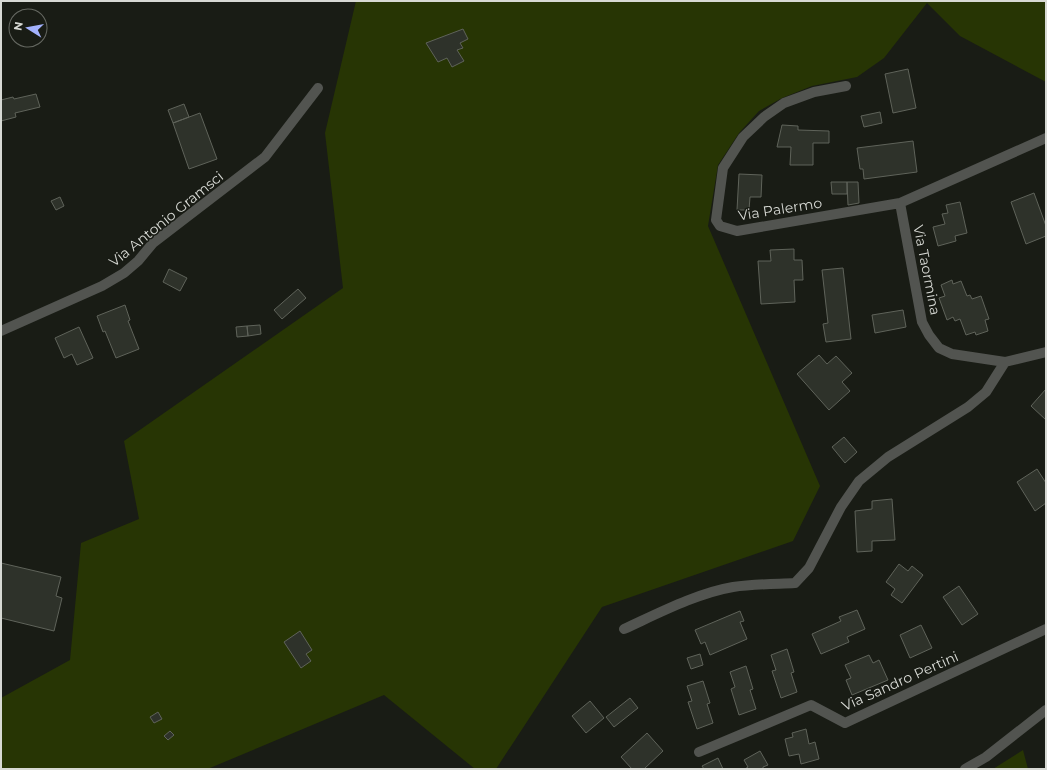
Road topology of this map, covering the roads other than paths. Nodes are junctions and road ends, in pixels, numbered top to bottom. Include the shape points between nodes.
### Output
1 (846, 86) dead end
2 (318, 88) dead end
3 (1046, 138) edge
4 (900, 203) junction
5 (1, 331) edge
6 (1046, 352) edge
7 (1005, 362) junction
8 (624, 629) dead end
9 (1046, 630) edge
10 (1046, 710) edge
11 (699, 752) dead end
12 (965, 769) edge

1 - 4 street, Via Palermo via 814,92 784,103 743,137 723,168 716,220 720,226 737,231
2 - 5 street, Via Antonio Gramsci via 265,157 153,243 124,273 102,286
3 - 4 street, Via Palermo
4 - 7 street, Via Taormina via 922,322 929,335 939,348 952,354
6 - 7 street, Via Taormina
7 - 8 street via 986,392 974,402 888,457 859,481 841,507 809,568 795,583 734,587 715,591
9 - 11 street, Via Sandro Pertini via 845,723 811,705
10 - 12 street via 986,757

